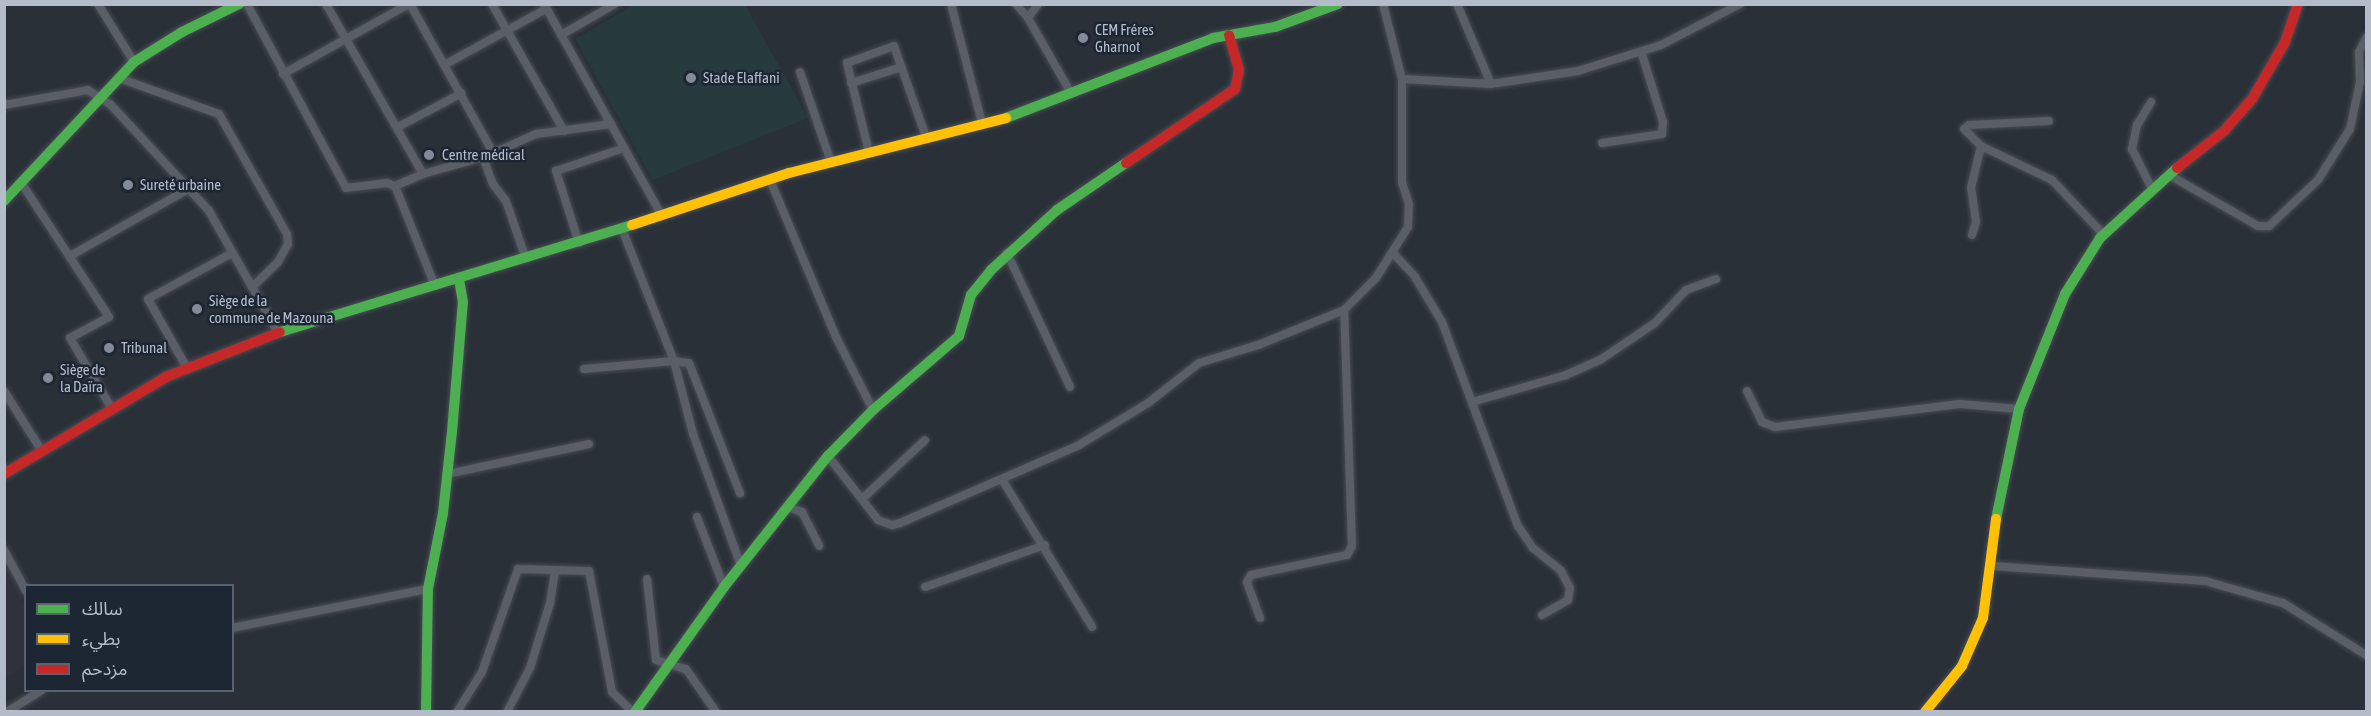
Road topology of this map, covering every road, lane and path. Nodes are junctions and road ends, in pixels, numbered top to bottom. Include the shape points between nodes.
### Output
1 (98, 4) edge
2 (239, 4) edge
3 (247, 4) edge
4 (326, 4) edge
5 (410, 4) edge
6 (492, 4) edge
7 (615, 4) edge
8 (951, 4) edge
9 (1016, 4) edge
10 (1038, 4) edge
11 (1338, 4) edge
12 (1383, 4) edge
13 (1457, 4) edge
14 (1740, 4) edge
15 (2298, 4) edge
16 (545, 7) edge
17 (1028, 18) junction
18 (507, 30) junction
19 (561, 35) junction
20 (1229, 35) junction
21 (2367, 38) edge
22 (346, 39) junction
23 (1641, 51) junction
24 (134, 62) junction
25 (446, 64) junction
26 (902, 68) junction
27 (800, 72) dead end
28 (283, 74) junction
29 (119, 78) junction
30 (1402, 79) junction
31 (851, 83) junction
32 (1491, 84) junction
33 (462, 93) junction
34 (1071, 93) junction
35 (99, 98) junction
36 (2151, 102) dead end
37 (4, 105) edge
38 (2049, 121) dead end
39 (982, 123) junction
40 (611, 124) junction
41 (398, 128) junction
42 (564, 131) junction
43 (926, 137) junction
44 (1602, 143) dead end
45 (1981, 146) junction
46 (624, 148) junction
47 (869, 152) junction
48 (494, 154) junction
49 (483, 158) junction
50 (831, 162) junction
51 (423, 174) junction
52 (2171, 176) junction
53 (770, 180) junction
54 (22, 184) junction
55 (395, 186) junction
56 (190, 188) junction
57 (2152, 189) junction
58 (4, 201) edge
59 (662, 216) junction
60 (622, 229) junction
61 (1972, 235) dead end
62 (2104, 235) junction
63 (579, 243) junction
64 (232, 252) junction
65 (1393, 252) junction
66 (1007, 253) junction
67 (70, 256) junction
68 (526, 260) junction
69 (459, 279) junction
70 (1716, 279) dead end
71 (435, 286) junction
72 (252, 287) junction
73 (1344, 310) junction
74 (278, 333) junction
75 (674, 361) junction
76 (187, 368) junction
77 (584, 369) dead end
78 (1070, 387) dead end
79 (4, 391) edge
80 (1747, 392) dead end
81 (1472, 402) junction
82 (112, 409) junction
83 (2019, 409) junction
84 (873, 410) junction
85 (925, 440) dead end
86 (590, 444) dead end
87 (42, 451) junction
88 (828, 456) junction
89 (4, 474) edge
90 (447, 474) junction
91 (1003, 481) junction
92 (740, 493) dead end
93 (862, 500) junction
94 (788, 507) junction
95 (697, 517) dead end
96 (1045, 545) junction
97 (819, 546) dead end
98 (4, 550) edge
99 (741, 566) junction
100 (1992, 566) junction
101 (555, 570) junction
102 (647, 579) dead end
103 (24, 587) edge
104 (724, 587) junction
105 (925, 587) dead end
106 (428, 589) junction
107 (1542, 615) dead end
108 (1260, 618) dead end
109 (1092, 627) dead end
110 (234, 628) edge
111 (2367, 656) edge
112 (667, 664) junction
113 (39, 692) edge
114 (7, 711) edge
115 (426, 711) edge
116 (457, 711) edge
117 (507, 711) edge
118 (634, 711) edge
119 (716, 711) edge
120 (1926, 711) edge

1 - 24 street
2 - 24 main road via 182,32
3 - 28 street
4 - 22 street
5 - 22 street
5 - 25 street
6 - 18 street
7 - 19 street
8 - 39 street
9 - 17 street
10 - 17 street
11 - 20 main road via 1275,27
12 - 30 street
13 - 32 street
14 - 23 street
15 - 52 main road via 2285,42 2252,99 2224,131
16 - 18 street
16 - 19 street
17 - 34 street
18 - 25 street
18 - 42 street
19 - 40 street
20 - 34 main road via 1182,48
20 - 66 main road via 1239,70 1235,89 1057,210
21 - 52 street via 2359,52 2360,81 2350,129 2318,180 2269,226 2258,226
22 - 28 street
22 - 41 street
23 - 32 street via 1578,71
23 - 44 street via 1662,134
24 - 29 main road
25 - 33 street
26 - 31 street
26 - 31 street via 894,46 846,63
26 - 43 street
27 - 50 street
28 - 55 street via 346,188
29 - 35 main road
29 - 72 street via 219,114 288,244 278,262
30 - 32 street
30 - 65 street via 1402,182 1410,217
31 - 47 street
33 - 41 street
33 - 48 street
34 - 39 main road via 1020,114
35 - 37 street via 88,90
35 - 54 main road
35 - 56 street via 111,105
36 - 57 street via 2137,125 2132,149
38 - 45 street via 1966,126 1964,129
39 - 43 main road
40 - 42 street
40 - 46 street
41 - 51 street
42 - 48 street via 536,134
43 - 47 main road
45 - 61 street via 1971,188 1976,222
45 - 62 street via 2052,180
46 - 59 street
46 - 63 street via 556,171
47 - 50 main road
48 - 49 street
49 - 51 street
49 - 68 street via 493,184 506,201
50 - 53 main road
51 - 55 street
52 - 57 main road
53 - 59 main road
53 - 84 street via 836,337
54 - 58 main road
54 - 67 street
55 - 71 street
56 - 64 street via 209,211
56 - 67 street
57 - 62 main road
59 - 60 main road
60 - 63 main road
60 - 75 street
62 - 83 main road via 2085,257 2065,294
63 - 68 main road
64 - 72 street
64 - 76 street via 148,299
65 - 73 street via 1376,278
65 - 81 street via 1442,322
66 - 78 street
66 - 84 main road via 971,295 958,336
67 - 82 street via 109,317 70,338
68 - 69 main road
69 - 71 main road
69 - 90 main road via 463,302
70 - 81 street via 1686,290 1655,323 1600,360 1566,375
71 - 74 main road
72 - 74 street
73 - 91 street via 1258,345 1199,363 1178,382 1108,429
73 - 108 street via 1352,546 1347,555 1251,575 1247,582
74 - 76 main road
75 - 77 street
75 - 92 street via 693,367
75 - 99 street via 693,434
76 - 82 main road
79 - 87 street
80 - 83 street via 1761,422 1775,427 1960,404
81 - 107 street via 1518,526 1533,548 1561,571 1570,588 1568,600
82 - 87 main road
83 - 100 main road via 1998,501
84 - 88 main road
85 - 93 street
86 - 90 street
87 - 89 main road
88 - 93 street
88 - 94 main road
90 - 106 main road
91 - 93 street via 892,525 879,520
91 - 96 street
94 - 97 street via 801,512
94 - 99 main road
95 - 104 street
96 - 105 street
96 - 109 street
98 - 103 street
99 - 104 main road
100 - 111 street via 2205,581 2283,603
100 - 120 main road via 1983,618 1962,666
101 - 116 street via 518,569 482,672
101 - 117 street via 550,603 530,668
101 - 118 street via 589,571 612,692
102 - 112 street via 654,655 659,663
104 - 112 main road
106 - 110 street
106 - 115 main road
112 - 118 main road
112 - 119 street via 686,669
113 - 114 street

